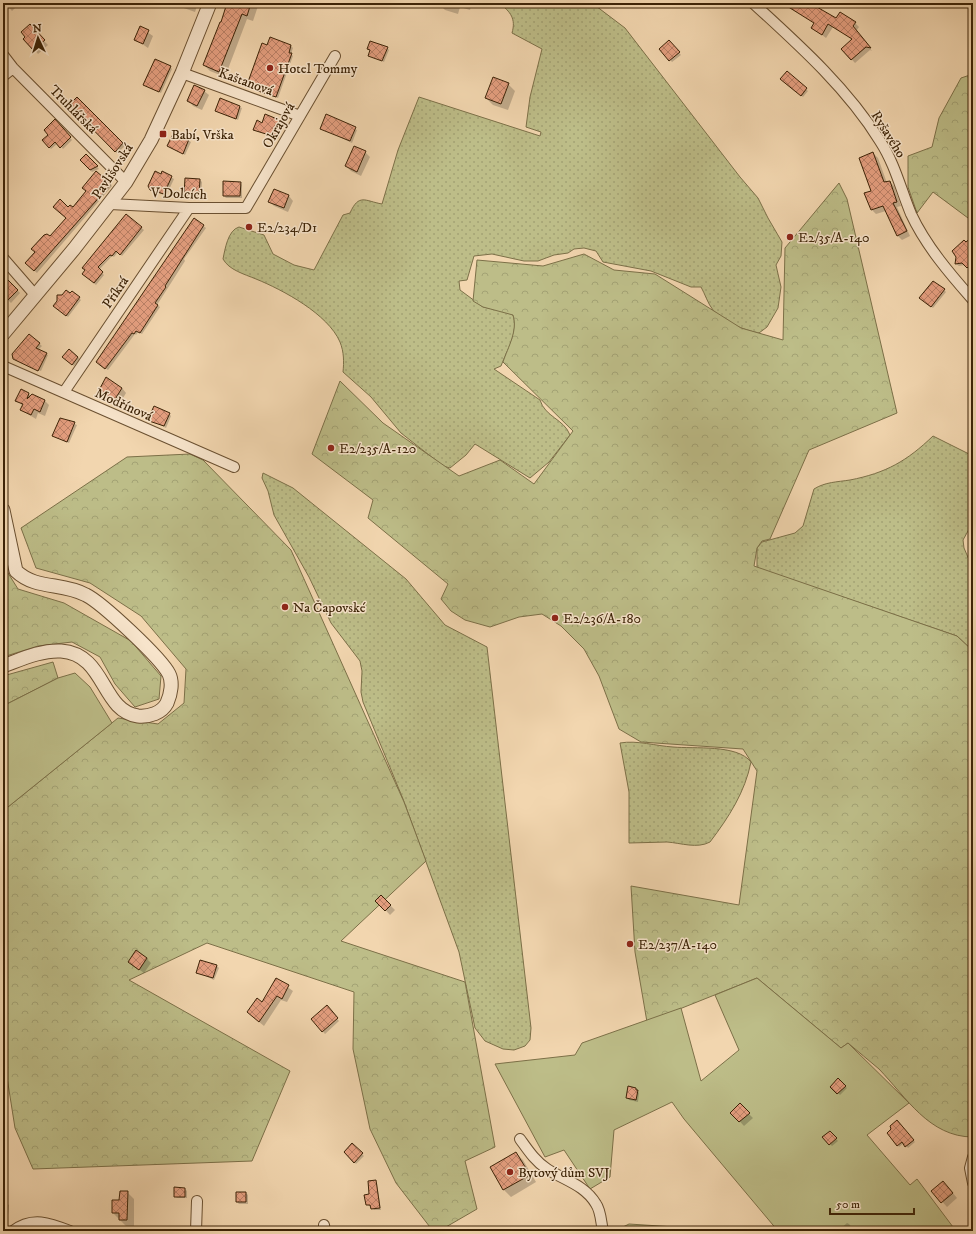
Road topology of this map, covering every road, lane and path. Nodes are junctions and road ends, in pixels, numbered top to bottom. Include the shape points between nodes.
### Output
1 (210, 3) edge
2 (753, 3) edge
3 (3, 55) edge
4 (335, 56) dead end
5 (13, 68) junction
6 (182, 73) junction
7 (3, 76) edge
8 (300, 116) junction
9 (126, 182) junction
10 (110, 204) junction
11 (189, 208) junction
12 (246, 208) joint
13 (3, 258) edge
14 (36, 296) junction
15 (973, 300) edge
16 (3, 334) edge
17 (3, 366) edge
18 (64, 392) junction
19 (234, 467) dead end
20 (3, 510) edge
21 (3, 666) edge
22 (520, 1139) dead end
23 (973, 1157) edge
24 (972, 1182) edge
25 (197, 1201) dead end
26 (13, 1231) edge
27 (70, 1231) edge
28 (196, 1231) edge
29 (603, 1231) edge

1 - 6 street, Pavlišovská
2 - 15 street, Ryšavého via 827,73 868,124 892,164 912,214 924,236 941,262
3 - 5 street, Truhlářská
4 - 8 street, Okrajová
5 - 7 street
5 - 9 street, Truhlářská
6 - 8 street, Kaštanová
6 - 9 street, Pavlišovská via 151,140
8 - 12 street, Okrajová
9 - 10 street, Pavlišovská
10 - 11 street, V Dolcích
10 - 14 street, Pavlišovská
11 - 12 street, V Dolcích
11 - 18 street, Příkrá
13 - 14 street
14 - 16 street, Pavlišovská
17 - 18 street, Modřínová
18 - 19 street, Modřínová
20 - 21 street via 16,571 32,583 62,586 87,595 99,604 159,659 170,675 171,691 166,704 157,713 146,716 133,715 120,709 91,664 77,654 48,652
22 - 29 street via 538,1162 582,1188 597,1204
23 - 24 street via 970,1168
25 - 28 street
26 - 27 street via 21,1224 46,1222

